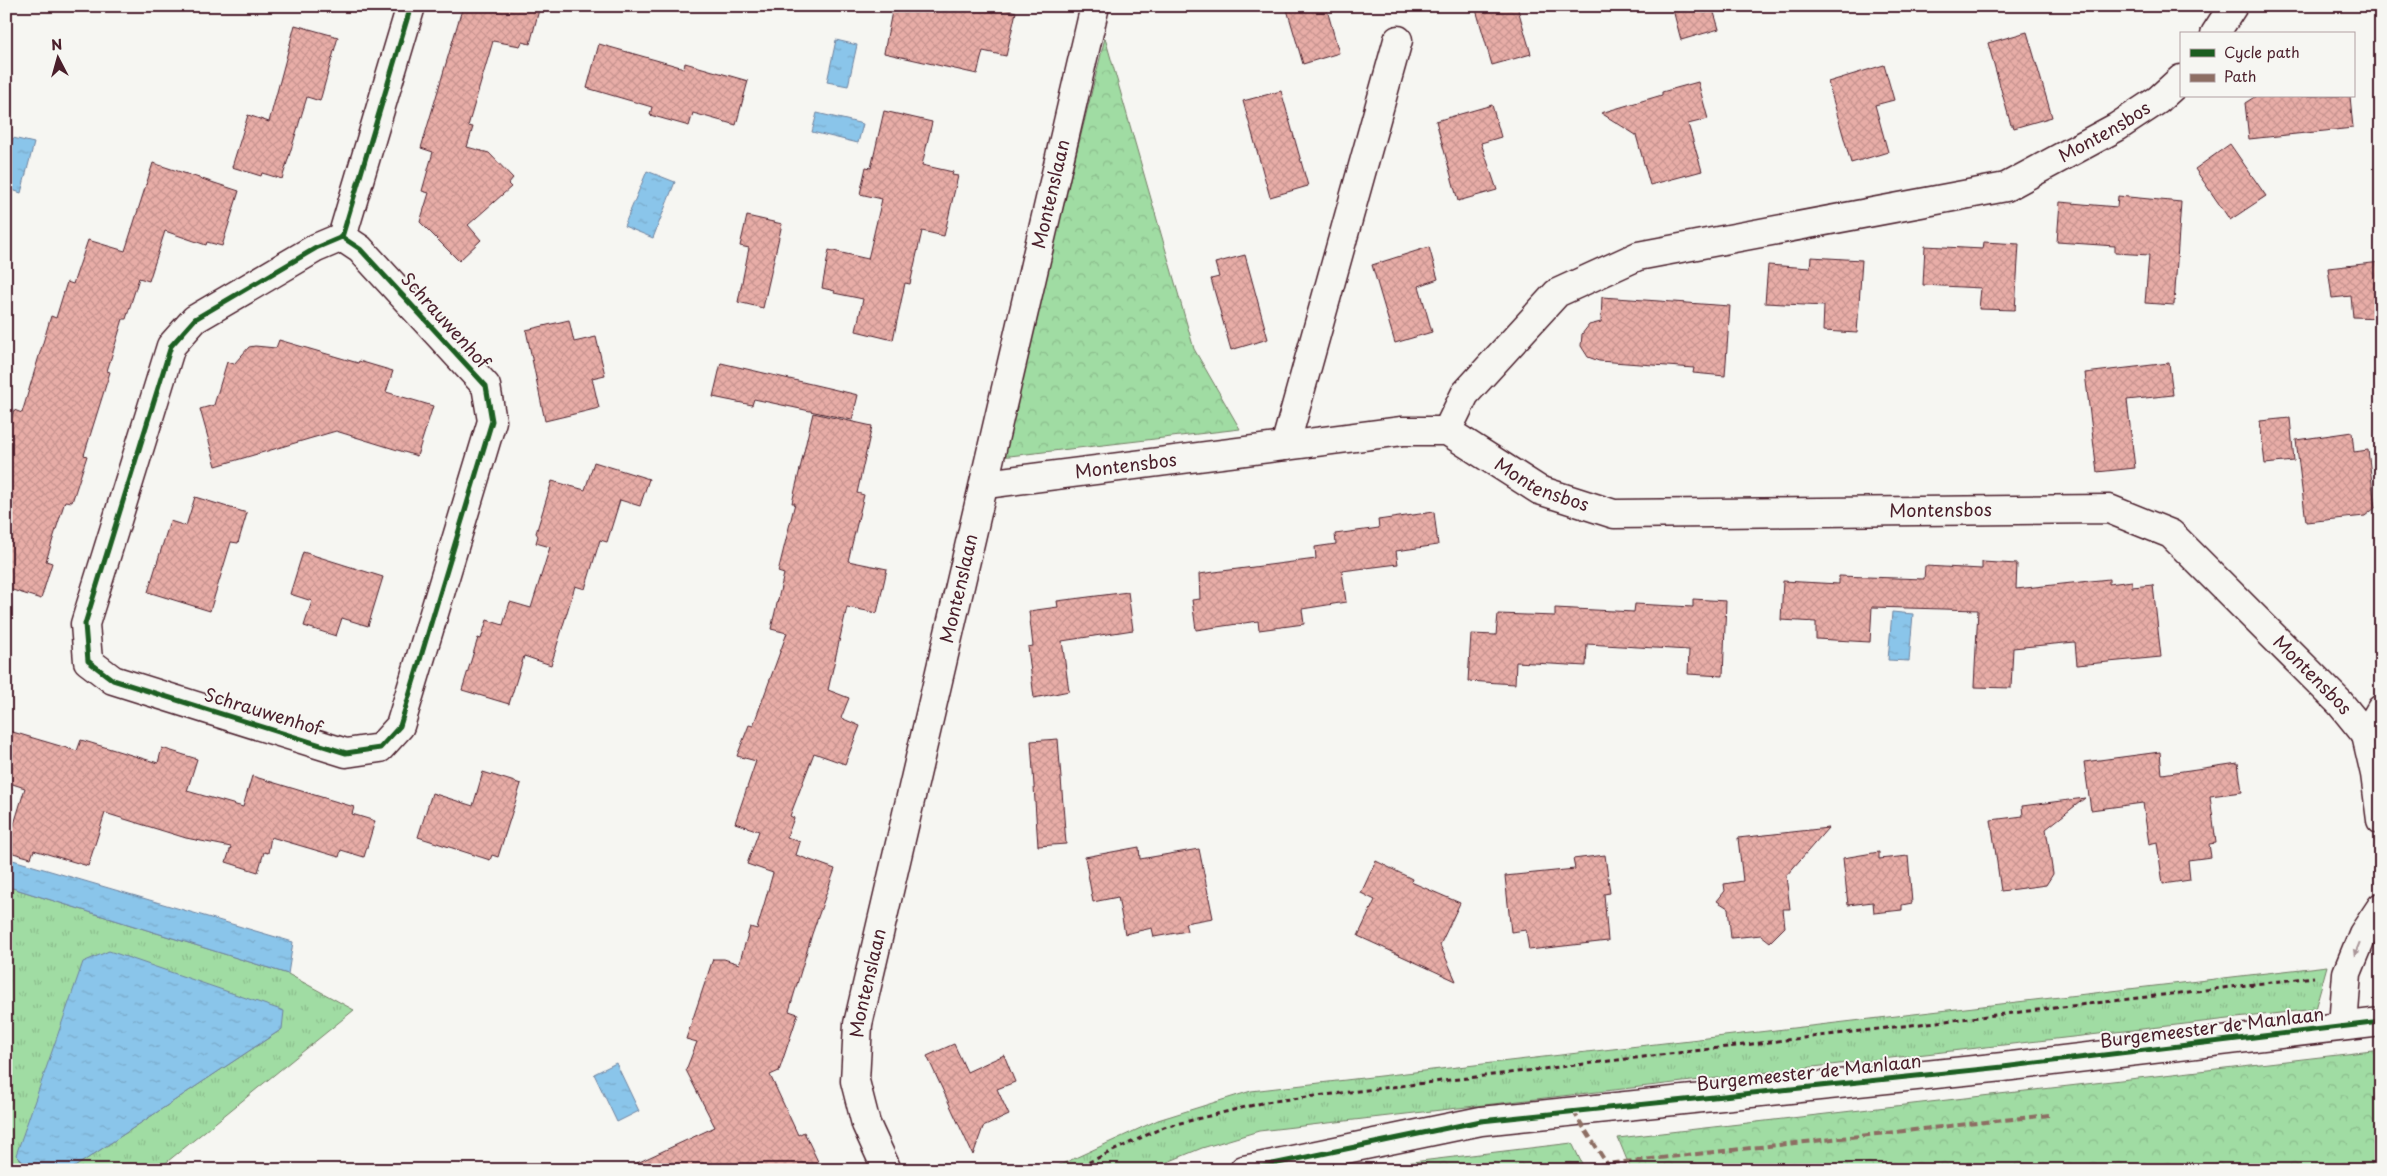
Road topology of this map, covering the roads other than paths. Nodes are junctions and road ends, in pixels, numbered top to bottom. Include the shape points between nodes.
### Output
1 (411, 6) edge
2 (1096, 6) edge
3 (2233, 6) edge
4 (2216, 32) edge
5 (1398, 40) dead end
6 (2180, 80) edge
7 (342, 236) junction
8 (1446, 431) junction
9 (1284, 446) junction
10 (986, 484) junction
11 (2381, 709) edge
12 (2366, 735) junction
13 (2381, 820) edge
14 (2381, 907) edge
15 (2381, 1022) edge
16 (2343, 1026) junction
17 (887, 1170) edge
18 (1244, 1170) edge

1 - 7 street
2 - 10 street, Montenslaan
3 - 4 street
5 - 9 street
6 - 8 street, Montensbos via 2158,100 2117,127 2006,187 1638,256 1557,293 1465,394
7 - 7 street, Schrauwenhof via 360,249 486,386 492,421 400,726 380,748 346,752 114,680 88,661 85,624 171,346 195,320
8 - 9 street, Montensbos via 1402,431
8 - 12 street, Montensbos via 1540,490 1614,514 2110,510 2171,534 2340,703
9 - 10 street, Montensbos
10 - 17 street, Montenslaan via 858,1024 855,1081 866,1124
11 - 12 street
12 - 13 street
14 -> 16 street via 2363,934 2348,973
15 - 16 street, Burgemeester de Manlaan
16 - 18 street, Burgemeester de Manlaan via 2003,1068 1481,1121

